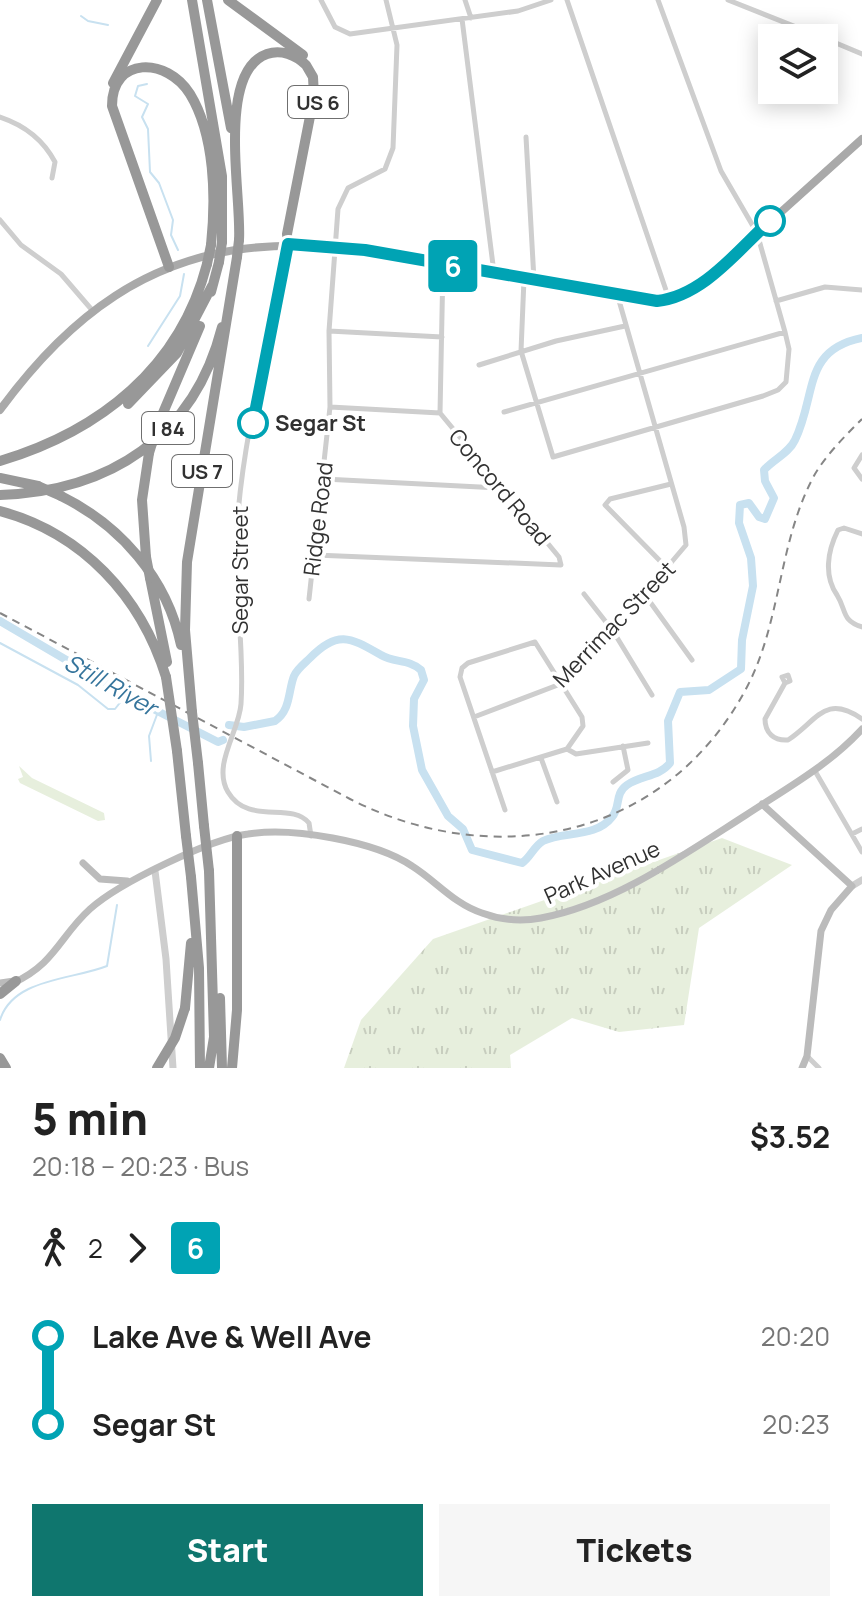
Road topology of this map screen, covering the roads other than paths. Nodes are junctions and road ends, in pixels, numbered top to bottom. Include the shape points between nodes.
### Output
1 (157, 0) edge
2 (192, 0) edge
3 (207, 0) edge
4 (228, 0) edge
5 (321, 0) edge
6 (386, 0) edge
7 (465, 0) edge
8 (551, 0) edge
9 (567, 0) edge
10 (658, 0) edge
11 (728, 0) edge
12 (471, 18) junction
13 (462, 19) junction
14 (789, 24) edge
15 (396, 28) junction
16 (838, 44) edge
17 (862, 54) edge
18 (0, 117) edge
19 (526, 137) dead end
20 (862, 139) edge
21 (52, 178) dead end
22 (239, 190) junction
23 (0, 220) edge
24 (757, 233) junction
25 (216, 244) junction
26 (288, 244) junction
27 (334, 247) junction
28 (237, 257) junction
29 (213, 263) junction
30 (443, 264) junction
31 (169, 267) junction
32 (494, 274) junction
33 (529, 279) junction
34 (212, 286) junction
35 (862, 290) edge
36 (618, 296) junction
37 (669, 300) junction
38 (776, 301) junction
39 (92, 310) junction
40 (625, 326) junction
41 (329, 331) junction
42 (785, 332) junction
43 (442, 337) junction
44 (521, 351) junction
45 (479, 365) dead end
46 (639, 375) junction
47 (535, 403) junction
48 (330, 407) junction
49 (0, 410) edge
50 (504, 412) dead end
51 (440, 413) junction
52 (656, 427) junction
53 (862, 455) edge
54 (0, 461) edge
55 (0, 478) edge
56 (324, 479) junction
57 (862, 479) edge
58 (671, 484) junction
59 (499, 488) junction
60 (0, 495) edge
61 (0, 511) edge
62 (862, 534) edge
63 (315, 555) junction
64 (668, 569) junction
65 (584, 594) dead end
66 (645, 595) junction
67 (309, 599) dead end
68 (862, 627) edge
69 (613, 631) junction
70 (692, 660) dead end
71 (168, 678) junction
72 (563, 683) junction
73 (785, 683) dead end
74 (188, 685) junction
75 (652, 695) dead end
76 (474, 717) junction
77 (862, 719) edge
78 (862, 729) edge
79 (648, 743) dead end
80 (623, 746) junction
81 (567, 749) junction
82 (541, 758) junction
83 (815, 771) junction
84 (492, 772) junction
85 (613, 782) dead end
86 (557, 802) dead end
87 (762, 804) junction
88 (505, 810) dead end
89 (862, 829) edge
90 (852, 834) junction
91 (237, 836) junction
92 (311, 836) junction
93 (862, 852) edge
94 (83, 863) dead end
95 (155, 871) junction
96 (209, 871) junction
97 (191, 877) junction
98 (137, 879) junction
99 (862, 880) edge
100 (852, 886) junction
101 (16, 981) joint
102 (0, 988) edge
103 (807, 1056) junction
104 (0, 1058) edge
105 (206, 1067) edge
106 (6, 1068) edge
107 (157, 1068) edge
108 (173, 1068) edge
109 (222, 1068) edge
110 (232, 1068) edge
111 (802, 1068) edge
112 (819, 1068) edge

1 - 31 highway via 112,85 108,107
2 - 25 highway, I 84 via 223,183
3 - 22 highway, I 84
4 - 26 highway, US 6 via 304,56 317,76 319,97
5 - 15 street via 342,33
6 - 15 street
7 - 12 street
8 - 12 street
9 - 37 street
10 - 24 street via 721,171
11 - 14 street
12 - 13 street
13 - 15 street
13 - 32 street
15 - 27 street, Ridge Road via 390,162 341,198
16 - 17 street
18 - 21 street via 41,141 55,162
19 - 33 street
20 - 24 main road
22 - 26 highway via 236,110 241,82 262,56 289,54 306,65 315,89
22 - 28 highway, I 84, bridge
23 - 39 street via 21,245 61,274
24 - 37 main road via 700,285
24 - 38 street
25 - 29 highway, I 84, bridge
25 - 31 highway via 211,178 196,105 169,72 154,66 138,68 120,81 112,106
26 - 27 main road
26 - 31 main road via 226,251
26 - 92 street, Segar Street via 239,500 242,678 239,718 223,765 228,793 250,810 303,816
27 - 30 main road
27 - 41 street, Ridge Road
28 - 60 highway, I 84 via 213,358 189,403 167,429 127,461 96,477 46,491
28 - 74 highway, US 7 via 187,562
29 - 34 highway, I 84
29 - 54 highway via 182,329 129,394 74,433
30 - 32 main road
30 - 43 street, Concord Road
31 - 39 main road
32 - 33 main road
33 - 36 main road
33 - 44 street
34 - 54 highway, I 84 via 177,353 135,398 77,437
34 - 71 highway, US 7, bridge via 157,427 142,500 146,557
35 - 38 street via 825,287
36 - 37 main road
36 - 40 street, Merrimac Street
38 - 42 street
39 - 49 main road via 36,360
40 - 44 street
40 - 46 street, Merrimac Street
41 - 43 street
41 - 48 street, Ridge Road
42 - 46 street
42 - 52 street via 789,368 778,390
43 - 51 street, Concord Road
44 - 45 street
44 - 47 street
46 - 47 street
46 - 52 street, Merrimac Street
47 - 50 street
47 - 52 street via 553,457
48 - 51 street
48 - 56 street, Ridge Road
51 - 59 street, Concord Road
52 - 58 street, Merrimac Street
53 - 57 street via 854,468
55 - 74 highway, bridge via 61,496 116,532 151,573 175,623
56 - 59 street
56 - 63 street, Ridge Road
58 - 64 street, Merrimac Street via 686,536 682,552
58 - 64 street via 610,499 605,505
59 - 63 street, Concord Road via 561,565
61 - 71 highway via 56,533 103,569 137,613
62 - 68 street via 838,530 827,581 843,615
63 - 67 street, Ridge Road
64 - 66 street, Merrimac Street
65 - 69 street
66 - 69 street, Merrimac Street
66 - 70 street
69 - 72 street, Merrimac Street
69 - 75 street
71 - 97 highway, bridge
72 - 76 street, Merrimac Street
72 - 76 street via 535,642 468,663 460,677
72 - 81 street via 583,726
73 - 77 street via 765,719 774,738 788,740 826,709 843,708
74 - 96 highway, bridge
76 - 84 street
78 - 83 main road, Park Avenue
79 - 80 street
80 - 81 street via 576,754
80 - 85 street via 628,770
81 - 82 street
82 - 84 street
82 - 86 street
83 - 87 main road, Park Avenue
83 - 90 street
84 - 88 street
87 - 92 main road, Park Avenue via 637,881 563,912 520,920 472,910 390,854
87 - 100 main road
89 - 90 street
90 - 93 street
91 - 92 main road, Park Avenue
91 - 95 main road, Park Avenue
91 - 110 highway
94 - 98 main road via 104,881
95 - 98 main road, Park Avenue
95 - 108 street
96 - 105 highway via 214,1026
96 - 109 highway
97 - 105 highway
97 - 107 highway, bridge via 185,1008
98 - 101 main road, Park Avenue via 91,908 44,965
99 - 100 street
100 - 103 main road via 821,931
101 - 102 highway
103 - 111 main road
103 - 112 street
104 - 106 highway

